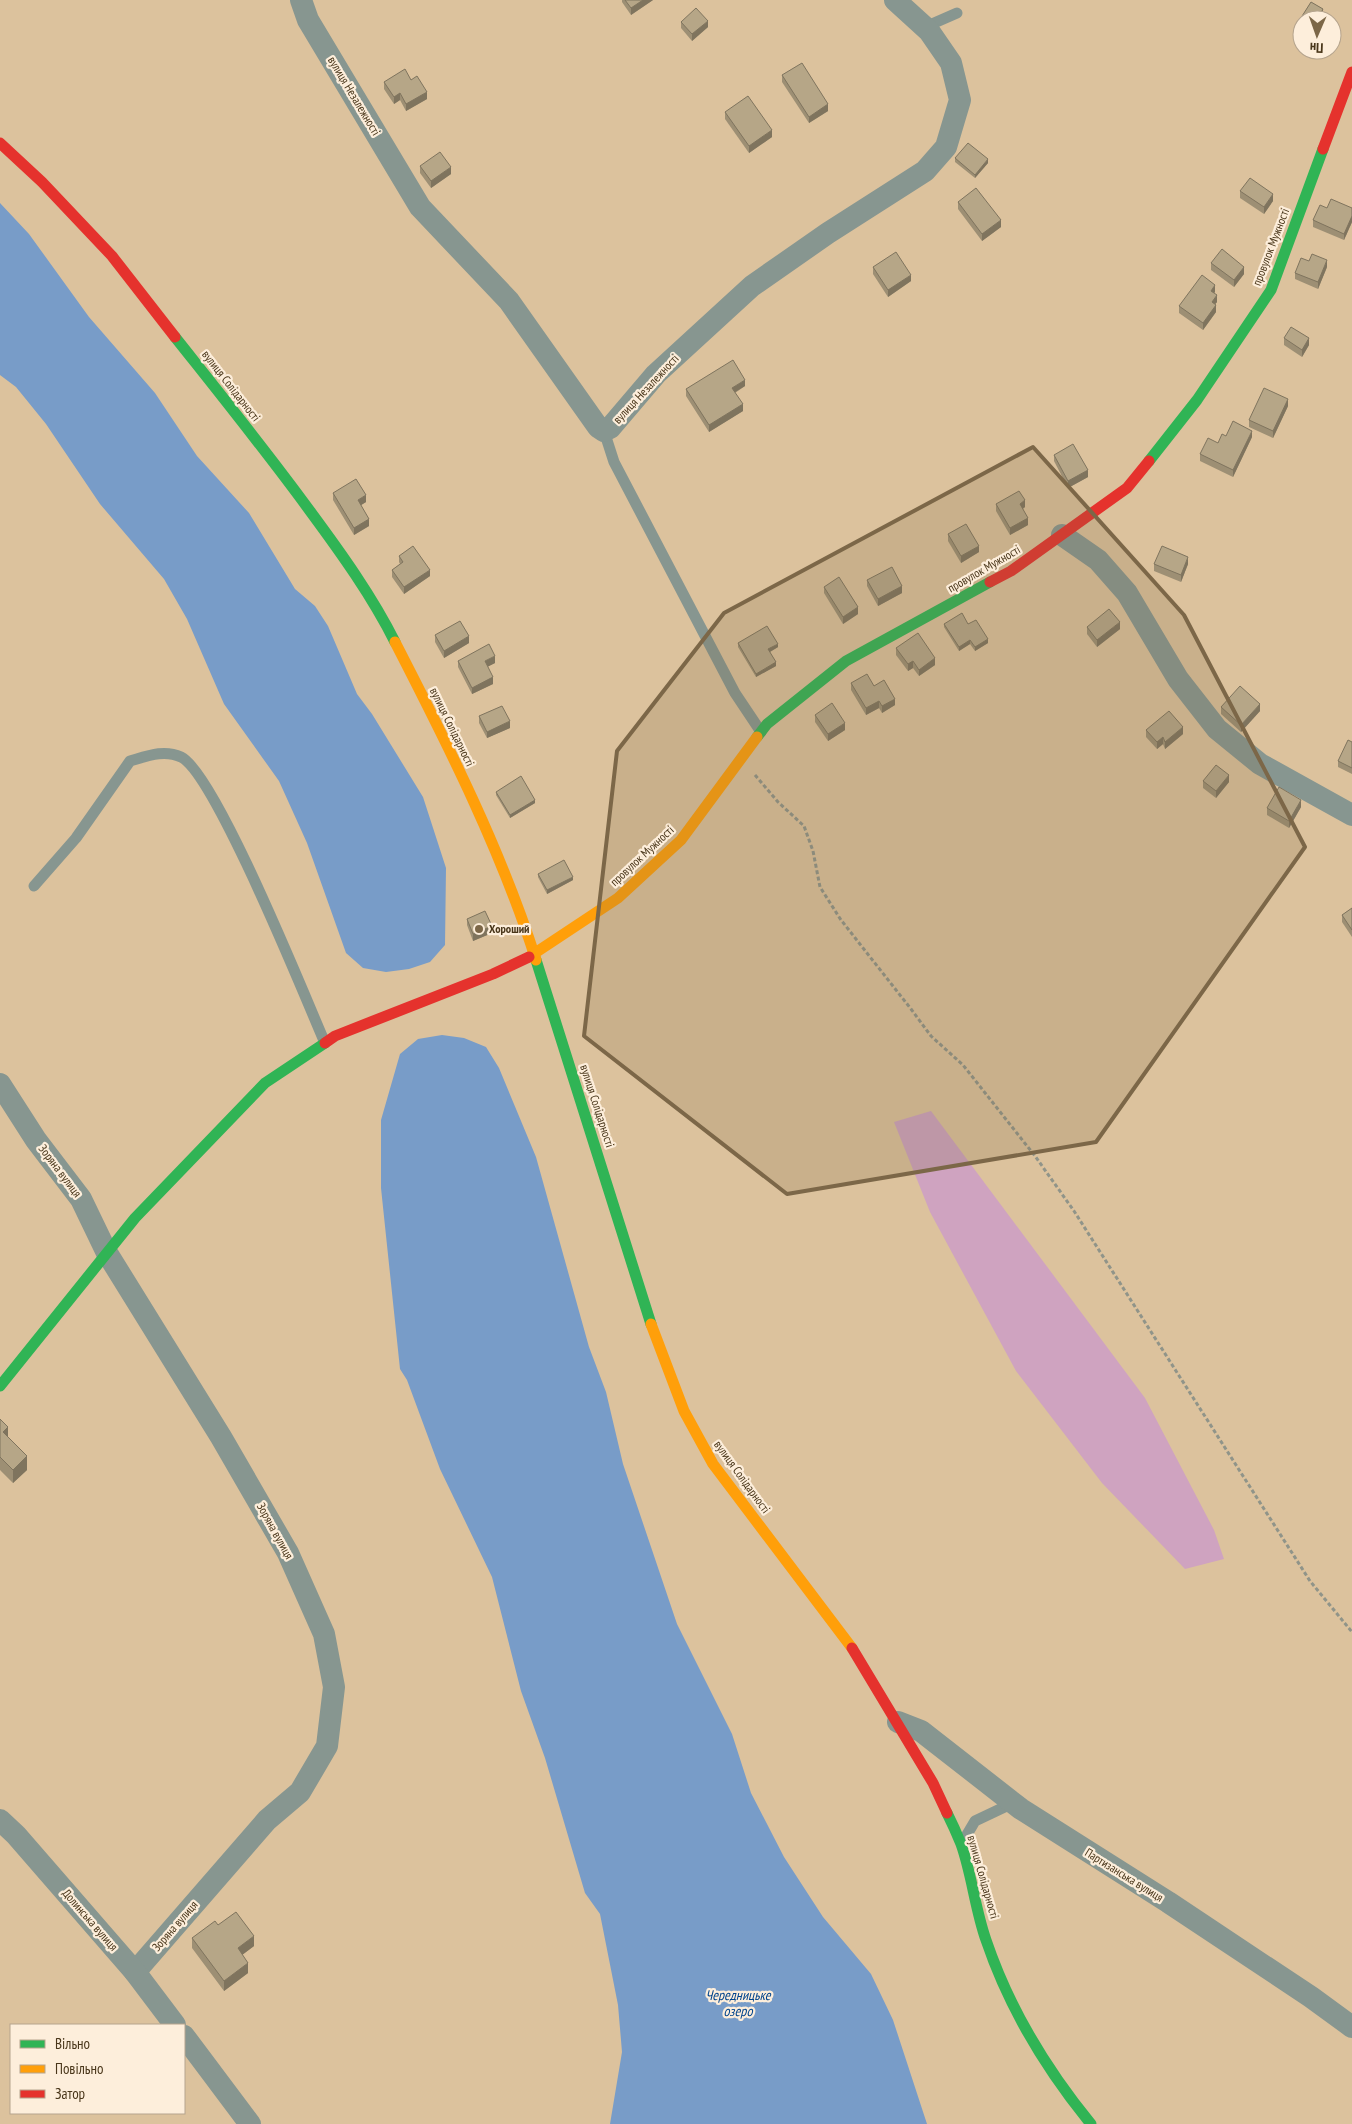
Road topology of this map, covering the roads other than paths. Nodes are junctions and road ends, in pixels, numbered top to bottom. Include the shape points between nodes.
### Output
1 (302, 0) edge
2 (895, 0) edge
3 (957, 13) dead end
4 (924, 27) junction
5 (1352, 72) edge
6 (0, 143) edge
7 (604, 431) junction
8 (1062, 535) junction
9 (761, 732) junction
10 (1352, 815) edge
11 (34, 886) dead end
12 (534, 954) junction
13 (325, 1042) junction
14 (0, 1084) edge
15 (107, 1253) junction
16 (3, 1375) edge
17 (898, 1722) junction
18 (1013, 1803) junction
19 (0, 1820) edge
20 (961, 1844) junction
21 (135, 1972) junction
22 (174, 2024) edge
23 (1352, 2027) edge
24 (185, 2037) edge
25 (250, 2124) edge
26 (1090, 2124) edge

1 - 7 street, вулиця Незалежності via 308,20 420,207 509,301
2 - 4 street, вулиця Незалежності
3 - 4 lane
4 - 7 street, вулиця Незалежності via 951,63 960,100 946,146 925,171 752,286 656,374
5 - 8 main road, провулок Мужності via 1271,290 1197,400 1127,488
6 - 12 main road, вулиця Солідарності via 112,256 284,475 338,550 385,622 444,738 497,854
7 - 9 lane via 614,462 735,693
8 - 9 main road, провулок Мужності via 1011,571 846,661
8 - 10 street via 1098,560 1127,593 1178,679 1216,729 1260,764
9 - 12 main road, провулок Мужності via 681,840 618,898
11 - 13 lane via 76,838 130,761 160,752 182,757 201,777 244,857
12 - 13 main road, провулок Мужності via 493,974
12 - 17 main road, вулиця Солідарності via 654,1332 684,1411 713,1464 860,1659
13 - 15 main road, провулок Мужності via 265,1083 135,1218
14 - 15 street, Зоряна вулиця via 36,1140 81,1199
15 - 16 main road, провулок Мужності
15 - 21 street, Зоряна вулиця via 221,1437 288,1553 324,1634 334,1687 327,1746 300,1792 267,1820
17 - 18 street, Партизанська вулиця via 921,1731
17 - 20 main road, вулиця Солідарності via 934,1783
18 - 20 lane via 975,1821
18 - 23 street, Партизанська вулиця via 1303,1991
19 - 21 street, Долинська вулиця
20 - 26 main road, вулиця Солідарності via 986,1940 1013,2004 1038,2052
21 - 22 street, Долинська вулиця
24 - 25 street

